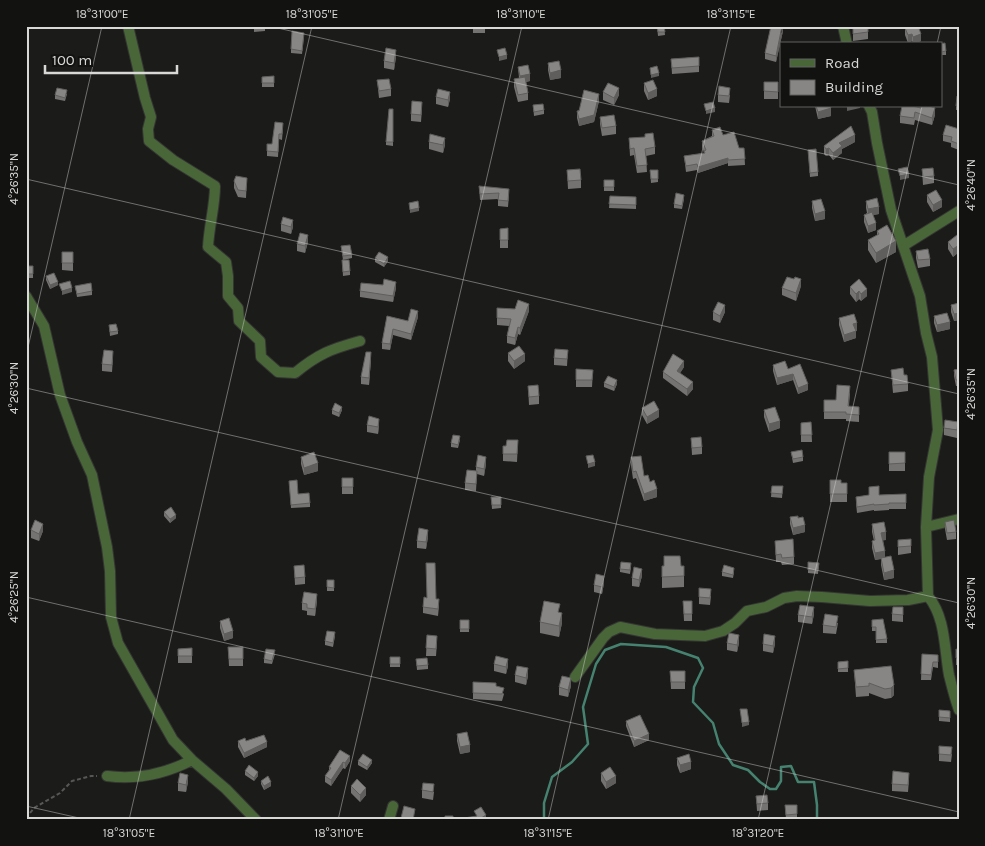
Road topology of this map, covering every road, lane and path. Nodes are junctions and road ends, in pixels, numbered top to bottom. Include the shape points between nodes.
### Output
1 (128, 26) edge
2 (843, 26) edge
3 (847, 42) edge
4 (870, 108) edge
5 (959, 211) edge
6 (903, 246) junction
7 (26, 296) edge
8 (360, 341) dead end
9 (959, 518) edge
10 (926, 527) junction
11 (928, 596) junction
12 (575, 677) dead end
13 (959, 710) edge
14 (192, 760) junction
15 (106, 776) joint
16 (393, 806) dead end
17 (26, 818) edge
18 (256, 820) edge
19 (389, 820) edge

1 - 8 street via 151,117 150,141 214,186 208,246 226,262 228,296 238,308 239,321 260,342 262,357 278,372 295,373 330,349
2 - 3 street
4 - 6 street via 891,210
5 - 6 street
6 - 10 street via 920,296 932,356 938,411
7 - 14 street via 44,326 60,395 92,475 107,548 113,630 169,734
9 - 10 street
10 - 11 street
11 - 12 street via 870,601 784,598 766,607 747,611 723,631 705,636 655,634 620,627 603,638
11 - 13 street via 940,616 949,675
14 - 15 street via 177,768 139,777
14 - 18 street
15 - 17 path via 72,780 60,793 34,808
16 - 19 street

